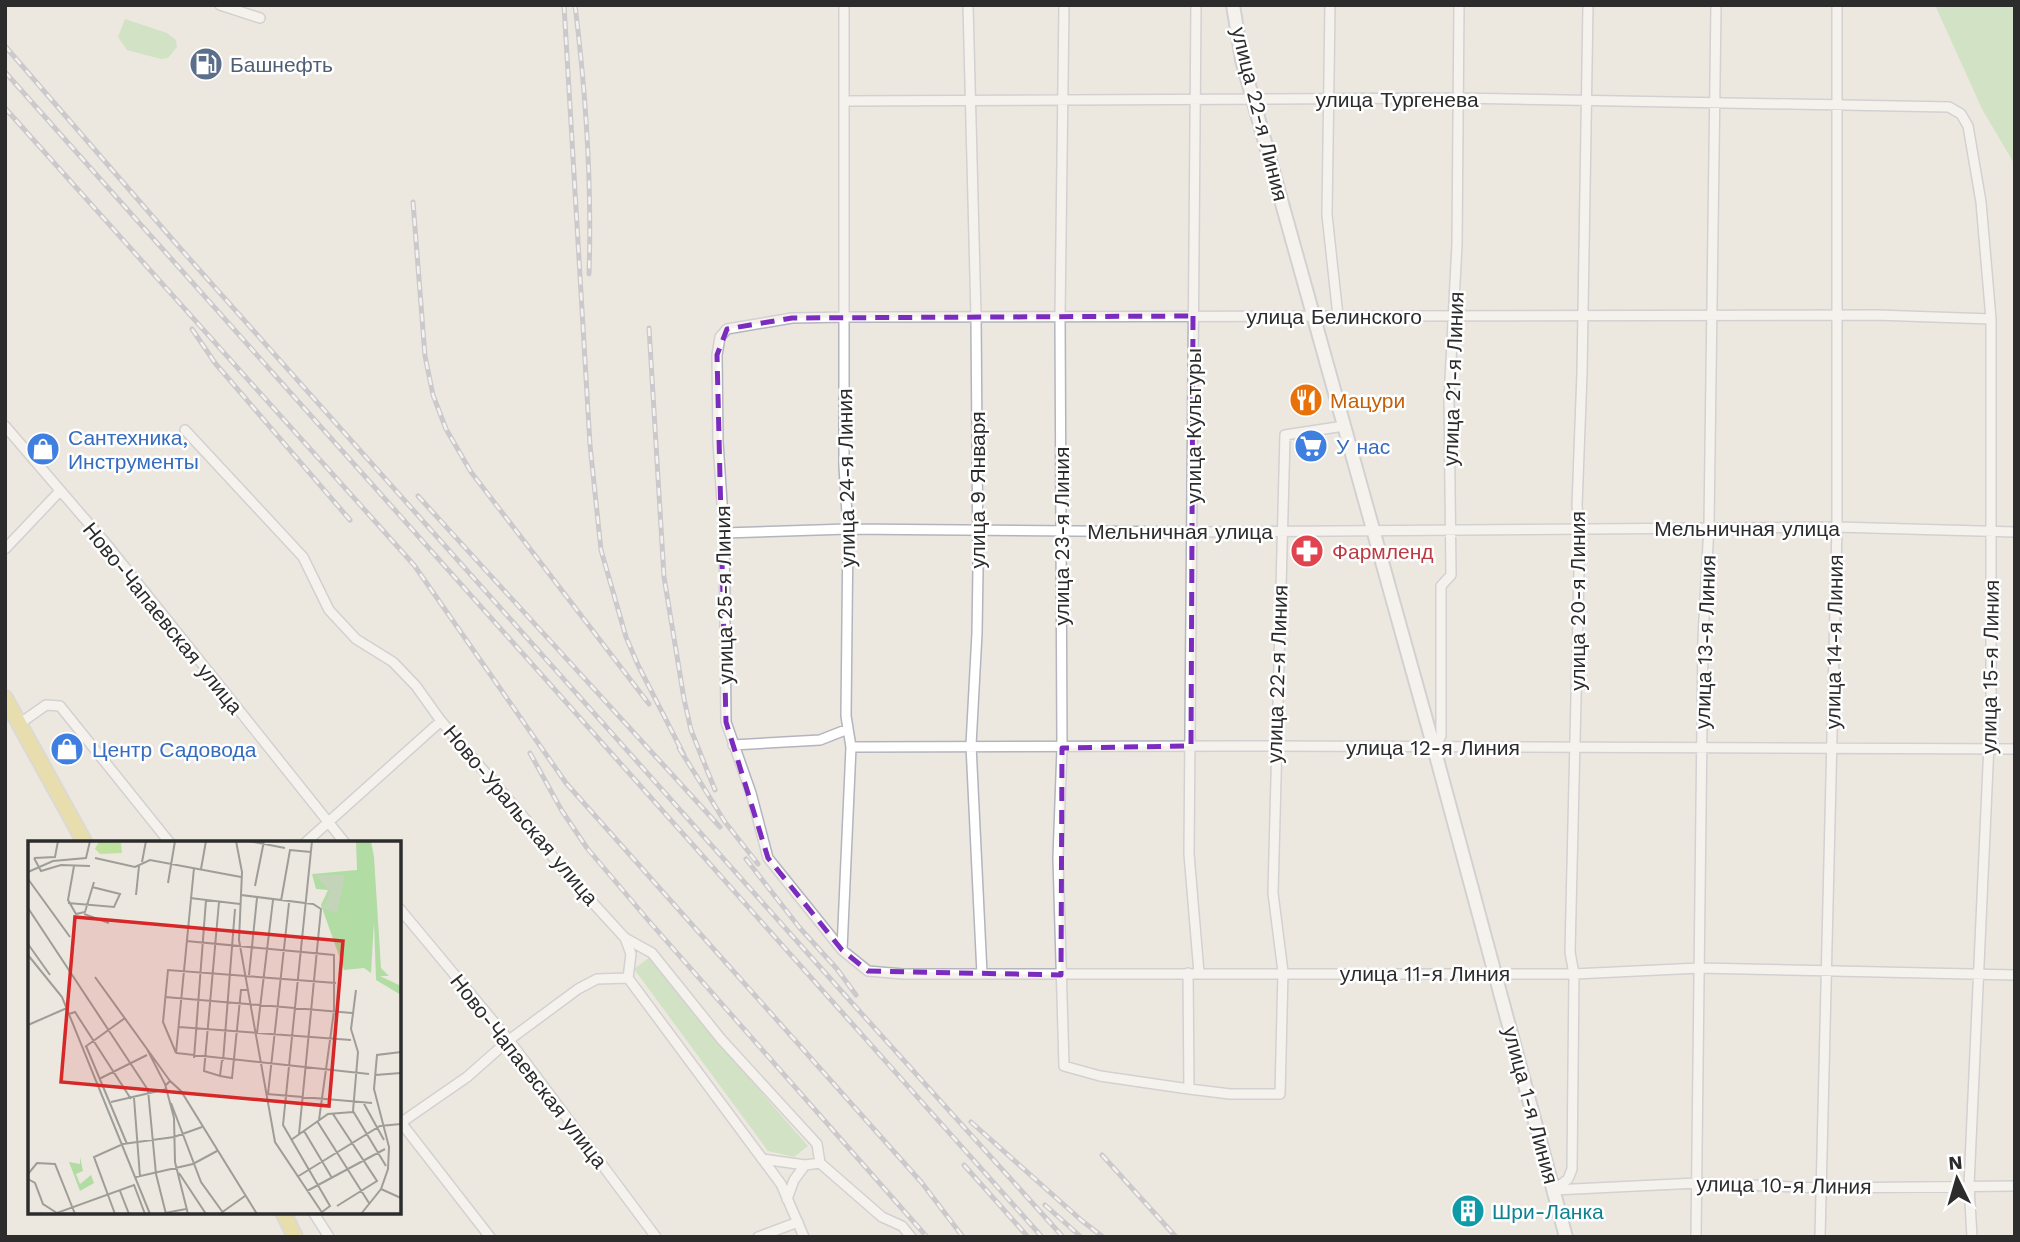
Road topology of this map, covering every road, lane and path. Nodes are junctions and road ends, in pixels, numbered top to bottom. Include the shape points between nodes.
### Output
1 (220, 5) edge
2 (844, 5) edge
3 (968, 5) edge
4 (1064, 5) edge
5 (1196, 5) edge
6 (1233, 5) edge
7 (1330, 5) edge
8 (1460, 5) edge
9 (1588, 5) edge
10 (1716, 5) edge
11 (1838, 5) edge
12 (260, 18) dead end
13 (1457, 98) junction
14 (1254, 99) junction
15 (1328, 99) junction
16 (970, 100) junction
17 (1197, 100) junction
18 (1588, 100) junction
19 (845, 102) junction
20 (1062, 102) junction
21 (1836, 103) junction
22 (1714, 104) junction
23 (1949, 107) joint
24 (1060, 315) junction
25 (1711, 315) junction
26 (1836, 315) junction
27 (976, 316) junction
28 (1193, 316) junction
29 (1338, 316) junction
30 (1584, 316) junction
31 (845, 317) junction
32 (1314, 317) junction
33 (1454, 317) junction
34 (1991, 319) junction
35 (5, 426) edge
36 (1344, 426) junction
37 (185, 430) dead end
38 (60, 492) junction
39 (1836, 527) junction
40 (1580, 528) junction
41 (848, 529) junction
42 (1373, 529) junction
43 (1450, 530) junction
44 (1709, 530) junction
45 (977, 531) junction
46 (1060, 531) junction
47 (1281, 531) junction
48 (1992, 531) junction
49 (1193, 532) junction
50 (2015, 532) edge
51 (724, 533) junction
52 (5, 549) edge
53 (5, 698) edge
54 (441, 721) junction
55 (19, 724) junction
56 (848, 729) junction
57 (733, 745) junction
58 (971, 746) junction
59 (1191, 746) junction
60 (1275, 746) junction
61 (851, 747) junction
62 (1576, 747) junction
63 (1702, 747) junction
64 (1062, 748) junction
65 (1434, 748) junction
66 (1831, 749) junction
67 (1988, 749) junction
68 (2015, 749) edge
69 (328, 822) junction
70 (84, 841) edge
71 (168, 841) edge
72 (307, 841) edge
73 (343, 841) edge
74 (401, 910) edge
75 (625, 938) junction
76 (842, 950) junction
77 (1699, 968) junction
78 (1827, 971) junction
79 (1283, 972) junction
80 (1188, 973) junction
81 (1199, 973) junction
82 (1495, 973) junction
83 (982, 974) junction
84 (1574, 974) junction
85 (1061, 975) junction
86 (1978, 975) junction
87 (2015, 975) edge
88 (628, 978) junction
89 (509, 1040) junction
90 (1189, 1089) junction
91 (401, 1121) edge
92 (401, 1123) edge
93 (762, 1159) junction
94 (820, 1163) junction
95 (805, 1165) junction
96 (1697, 1183) junction
97 (1969, 1185) junction
98 (2015, 1186) edge
99 (1820, 1188) junction
100 (1554, 1190) junction
101 (788, 1199) junction
102 (284, 1214) edge
103 (314, 1214) edge
104 (798, 1222) junction
105 (295, 1237) edge
106 (329, 1237) edge
107 (490, 1237) edge
108 (656, 1237) edge
109 (758, 1237) edge
110 (804, 1237) edge
111 (911, 1237) edge
112 (1566, 1237) edge
113 (1696, 1237) edge
114 (1821, 1237) edge
115 (1972, 1237) edge

1 - 12 street
2 - 19 street, улица 24-я Линия
3 - 16 street, улица 9 Января
4 - 20 street, улица 23-я Линия
5 - 17 street, улица Культуры
6 - 14 main road, улица 22-я Линия
7 - 15 street
8 - 13 street, улица 21-я Линия
9 - 18 street, улица 20-я Линия
10 - 22 street, улица 13-я Линия
11 - 21 street, улица 14-я Линия
13 - 15 street, улица Тургенева
13 - 18 street, улица Тургенева
13 - 33 street, улица 21-я Линия
14 - 15 street, улица Тургенева
14 - 17 street, улица Тургенева
14 - 32 main road, улица 22-я Линия
15 - 29 street via 1327,215
16 - 19 street, улица Тургенева
16 - 20 street, улица Тургенева
16 - 27 street, улица 9 Января
17 - 20 street, улица Тургенева
17 - 28 street, улица Культуры
18 - 22 street, улица Тургенева
18 - 30 street, улица 20-я Линия
19 - 31 street, улица 24-я Линия
20 - 24 street, улица 23-я Линия
21 - 22 street, улица Тургенева
21 - 23 street, улица Тургенева
21 - 26 street, улица 14-я Линия
22 - 25 street, улица 13-я Линия
23 - 34 street, улица 15-я Линия via 1961,114 1968,126 1981,202
24 - 27 street, улица Белинского
24 - 28 street, улица Белинского
24 - 46 street, улица 23-я Линия
25 - 26 street, улица Белинского
25 - 30 street, улица Белинского
25 - 44 street, улица 13-я Линия
26 - 34 street, улица Белинского
26 - 39 street, улица 14-я Линия
27 - 31 street, улица Белинского
27 - 45 street, улица 9 Января
28 - 32 street, улица Белинского
28 - 49 street, улица Культуры
29 - 32 street, улица Белинского
29 - 33 street, улица Белинского
30 - 33 street, улица Белинского
30 - 40 street, улица 20-я Линия
31 - 41 street, улица 24-я Линия
31 - 51 street, улица 25-я Линия via 792,317 734,327 720,337 718,442
32 - 36 main road, улица 22-я Линия
33 - 43 street, улица 21-я Линия
34 - 48 street, улица 15-я Линия
35 - 38 street, Ново-Чапаевская улица
36 - 42 main road, улица 22-я Линия
36 - 47 street, улица 22-я Линия via 1285,435
37 - 54 street, Ново-Уральская улица via 303,557 329,610 356,639 393,662
38 - 52 street
38 - 69 street, Ново-Чапаевская улица
39 - 44 street, Мельничная улица
39 - 48 street, Мельничная улица
39 - 66 street, улица 14-я Линия
40 - 43 street, Мельничная улица
40 - 44 street, Мельничная улица
40 - 62 street, улица 20-я Линия
41 - 45 street, Мельничная улица
41 - 51 street, Мельничная улица
41 - 56 street, улица 24-я Линия
42 - 43 street, Мельничная улица
42 - 47 street, Мельничная улица
42 - 65 main road, улица 21-я Линия
43 - 65 street, улица 21-я Линия via 1451,575 1441,586 1441,736
44 - 63 street, улица 13-я Линия
45 - 46 street, Мельничная улица
45 - 58 street, улица 9 Января
46 - 49 street, Мельничная улица
46 - 64 street, улица 23-я Линия
47 - 49 street, Мельничная улица
47 - 60 street, улица 22-я Линия
48 - 50 street, Мельничная улица
48 - 67 street, улица 15-я Линия
49 - 59 street, улица Культуры
51 - 57 street, улица 25-я Линия via 726,722
53 - 55 main road
54 - 69 street
54 - 75 street, Ново-Уральская улица
55 - 70 main road
55 - 71 street via 46,705 60,706
56 - 57 street via 820,740
56 - 61 street, улица 24-я Линия
57 - 76 street, улица 25-я Линия via 768,858
58 - 61 street, улица 12-я Линия
58 - 64 street, улица 12-я Линия
58 - 83 street, улица 9 Января
59 - 60 street, улица 12-я Линия
59 - 64 street, улица 12-я Линия
59 - 81 street, улица Культуры via 1189,855
60 - 65 street, улица 12-я Линия
60 - 79 street, улица 22-я Линия via 1273,893
61 - 76 street, улица 24-я Линия
62 - 63 street, улица 12-я Линия
62 - 65 street, улица 12-я Линия
62 - 84 street, улица 20-я Линия via 1570,952
63 - 66 street, улица 12-я Линия
63 - 77 street, улица 13-я Линия
64 - 85 street, улица 23-я Линия via 1058,858
65 - 82 main road, улица 21-я Линия
66 - 67 street, улица 12-я Линия
66 - 78 street, улица 14-я Линия
67 - 68 street, улица 12-я Линия
67 - 86 street, улица 15-я Линия
69 - 72 street
69 - 73 street, Ново-Чапаевская улица
74 - 89 street, Ново-Чапаевская улица
75 - 88 street via 631,954
75 - 94 street, Ново-Уральская улица via 652,953 721,1039 817,1144
76 - 83 street, улица 11-я Линия via 868,971
77 - 78 street, улица 11-я Линия
77 - 84 street, улица 11-я Линия
77 - 96 street, улица 13-я Линия
78 - 86 street, улица 11-я Линия
78 - 99 street, улица 14-я Линия
79 - 81 street, улица 11-я Линия
79 - 82 street, улица 11-я Линия
79 - 90 street, улица 22-я Линия via 1280,1094
80 - 81 street, улица 11-я Линия
80 - 85 street, улица 11-я Линия
80 - 90 street
82 - 84 street, улица 11-я Линия
82 - 100 main road, улица 1-я Линия
83 - 85 street, улица 11-я Линия
84 - 100 street, улица 20-я Линия via 1572,1169
85 - 90 street, улица 23-я Линия via 1064,1066
86 - 87 street, улица 11-я Линия
86 - 97 street, улица 15-я Линия
88 - 89 street via 597,979
88 - 93 street
89 - 91 street via 467,1077
89 - 108 street, Ново-Чапаевская улица
92 - 107 street
93 - 95 street
93 - 101 street
94 - 95 street
94 - 111 street
95 - 101 street
96 - 99 street, улица 10-я Линия
96 - 100 street, улица 10-я Линия
96 - 113 street, улица 13-я Линия
97 - 98 street, улица 10-я Линия
97 - 99 street, улица 10-я Линия
97 - 115 street, улица 15-я Линия
99 - 114 street, улица 14-я Линия
100 - 112 main road, улица 1-я Линия
101 - 104 street
102 - 105 main road
103 - 106 street
104 - 109 street
104 - 110 street

